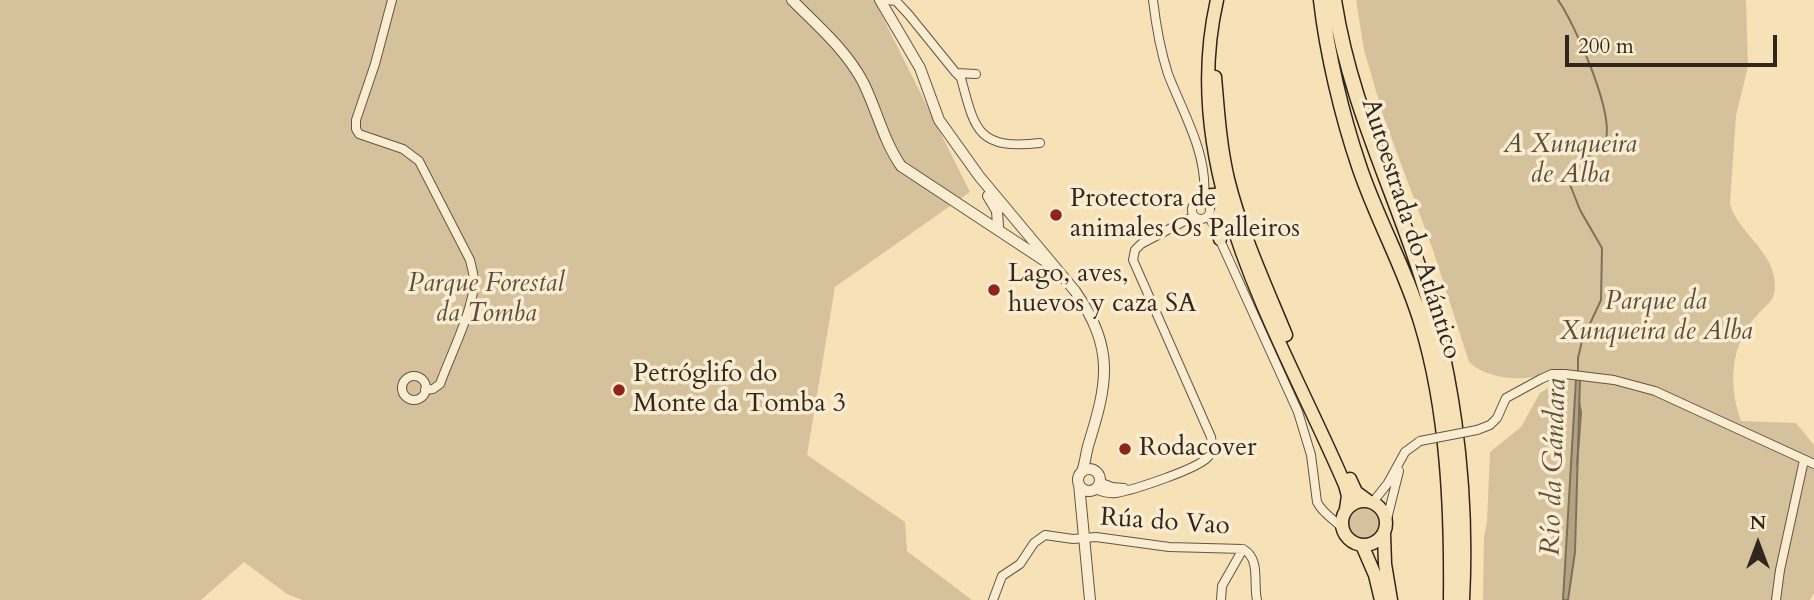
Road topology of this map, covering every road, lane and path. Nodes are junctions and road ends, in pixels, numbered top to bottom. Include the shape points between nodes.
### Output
1 (392, 0) edge
2 (792, 0) edge
3 (880, 0) edge
4 (887, 0) edge
5 (1153, 0) edge
6 (1217, 0) edge
7 (1222, 0) edge
8 (1321, 0) edge
9 (1334, 0) edge
10 (956, 73) junction
11 (976, 74) dead end
12 (1219, 117) junction
13 (1040, 143) dead end
14 (1198, 147) junction
15 (1214, 148) junction
16 (979, 176) junction
17 (1202, 198) junction
18 (1225, 201) junction
19 (1194, 216) junction
20 (1209, 216) junction
21 (987, 223) junction
22 (998, 226) junction
23 (1021, 229) junction
24 (1008, 238) junction
25 (1220, 239) junction
26 (1054, 266) junction
27 (425, 390) dead end
28 (1321, 413) junction
29 (1405, 452) junction
30 (1804, 460) junction
31 (1814, 464) edge
32 (1087, 471) junction
33 (1090, 486) junction
34 (1370, 501) junction
35 (1318, 505) junction
36 (1345, 511) junction
37 (1387, 519) junction
38 (1343, 529) junction
39 (1384, 534) junction
40 (1084, 538) junction
41 (1362, 545) junction
42 (1244, 549) junction
43 (993, 600) edge
44 (1090, 600) edge
45 (1221, 600) edge
46 (1257, 600) edge
47 (1381, 600) edge
48 (1391, 600) edge
49 (1451, 600) edge
50 (1462, 600) edge
51 (1776, 600) edge

1 - 27 street via 356,129 419,161 474,275 469,303 440,384
2 - 21 street via 853,66 901,166
3 - 16 street via 915,58 939,120
4 - 10 street via 903,8
5 - 14 street via 1168,72
6 - 15 main road via 1208,78
7 - 12 main road via 1215,45
8 - 49 highway, Autoestrada do Atlántico via 1359,166 1423,326 1447,475
9 - 50 highway, Autoestrada do Atlántico via 1354,94 1435,321 1457,446
10 - 11 street
10 - 13 street via 982,133 1013,146
12 - 15 main road
12 - 28 main road via 1228,180 1241,220
14 - 15 street
14 - 17 street via 1204,175
15 - 17 main road via 1211,180
15 - 18 main road
16 - 22 street via 997,211
16 - 23 street
17 - 18 main road via 1220,195
17 - 19 street via 1192,207
17 - 20 street via 1209,205
18 - 25 main road via 1218,218
18 - 28 main road via 1304,387
18 - 36 main road via 1247,267 1345,485
19 - 20 street
19 - 33 street via 1141,244 1133,260 1213,447 1198,465 1131,489 1105,493
20 - 25 street
21 - 22 street
21 - 24 street
22 - 23 street
23 - 24 street
23 - 26 street
24 - 26 street
25 - 35 street via 1298,412 1311,455
26 - 32 street via 1087,308 1101,344 1102,400 1087,450
28 - 34 main road via 1356,492
29 - 30 street, bridge via 1420,441 1490,425 1506,398 1552,374 1565,374 1655,391
29 - 34 street via 1388,483
29 - 37 street
30 - 31 street
30 - 51 street
32 - 33 street
32 - 33 street via 1098,474
33 - 40 street via 1080,502
34 - 36 main road via 1355,502
34 - 37 main road via 1380,506
35 - 36 street via 1330,513
35 - 38 street
36 - 38 main road
37 - 39 main road
38 - 41 main road via 1350,540
39 - 41 main road via 1375,543
39 - 48 main road
40 - 42 street, Rúa do Vao
40 - 43 street, Rúa do Vao via 1039,538 1020,564 1002,576
40 - 44 street
41 - 47 main road
42 - 45 street via 1222,586
42 - 46 street via 1253,559

